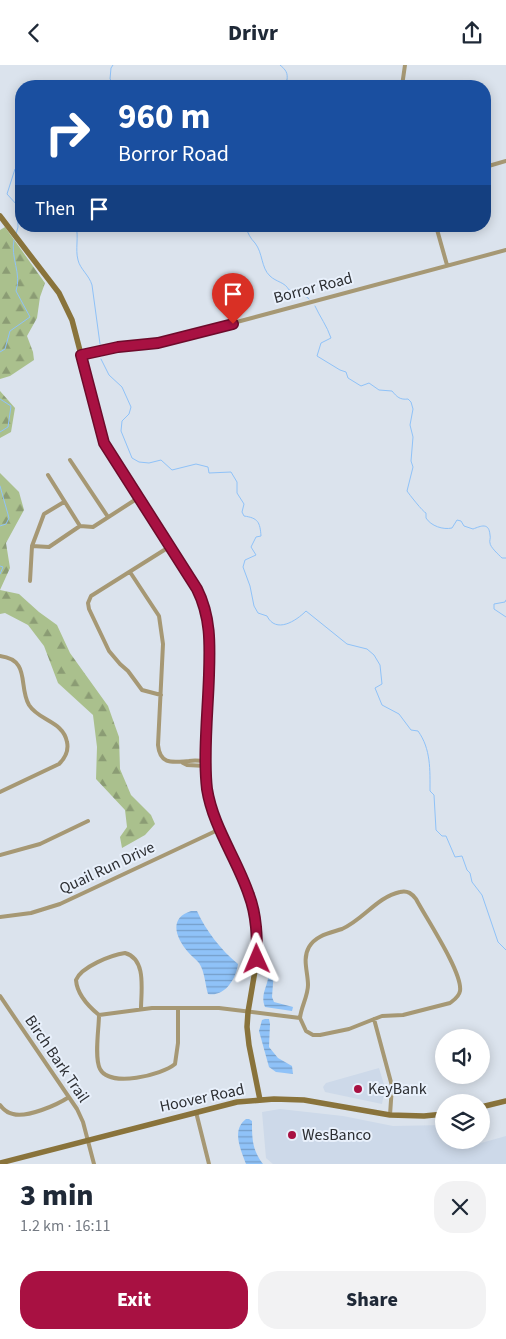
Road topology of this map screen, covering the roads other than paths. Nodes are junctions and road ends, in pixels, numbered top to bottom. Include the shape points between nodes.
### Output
1 (405, 65) edge
2 (403, 80) edge
3 (506, 161) edge
4 (491, 165) edge
5 (0, 216) edge
6 (438, 232) edge
7 (506, 250) edge
8 (447, 265) junction
9 (81, 355) junction
10 (70, 460) dead end
11 (48, 475) dead end
12 (138, 498) junction
13 (64, 501) junction
14 (108, 517) junction
15 (80, 526) junction
16 (32, 546) junction
17 (169, 547) junction
18 (130, 572) junction
19 (30, 581) dead end
20 (0, 656) edge
21 (161, 695) junction
22 (206, 764) junction
23 (0, 792) edge
24 (88, 821) dead end
25 (220, 829) junction
26 (0, 855) edge
27 (0, 917) edge
28 (0, 996) edge
29 (141, 1009) junction
30 (178, 1009) junction
31 (248, 1012) junction
32 (99, 1015) junction
33 (300, 1018) junction
34 (374, 1019) junction
35 (69, 1097) junction
36 (260, 1100) junction
37 (506, 1101) edge
38 (0, 1105) edge
39 (490, 1105) edge
40 (196, 1112) junction
41 (390, 1115) junction
42 (435, 1115) edge
43 (88, 1140) junction
44 (0, 1163) edge
45 (94, 1164) edge
46 (209, 1164) edge

1 - 2 street
3 - 4 street
5 - 9 street via 64,302
6 - 8 street
7 - 8 street, Borror Road
8 - 9 street, Borror Road via 158,343
9 - 12 street via 104,443
10 - 14 street
11 - 13 street
12 - 14 street
12 - 17 street
13 - 15 street
13 - 16 street via 44,514
14 - 15 street via 93,527
15 - 16 street via 49,547
16 - 19 street
17 - 18 street
17 - 22 street via 201,597 209,626
18 - 21 street via 159,616 163,644
18 - 21 street via 91,597 89,609 109,651 120,665 142,689
20 - 23 street via 11,659 20,668 30,705 60,728 68,745 59,763
21 - 22 street via 161,756 166,761
22 - 25 street via 210,801
24 - 26 street via 34,846
25 - 27 street, Quail Run Drive via 60,904 31,913
25 - 31 street via 249,895 256,924 257,959
28 - 35 street, Birch Bark Trail
29 - 30 street
29 - 32 street
29 - 32 street via 138,963 129,954 120,953 82,970 76,979 86,1003
30 - 31 street
30 - 32 street via 175,1064 168,1070 137,1078 112,1078 101,1071
31 - 33 street
31 - 36 street via 249,1045
33 - 34 street via 304,1028 316,1035 349,1029
33 - 34 street via 307,990 305,958 311,944 324,934 349,925 382,901 400,892 409,893 416,899 454,968 460,992 445,1004
34 - 41 street via 392,1086
35 - 38 street via 57,1105 18,1115 7,1112
35 - 43 street, Birch Bark Trail via 80,1115
36 - 40 street, Hoover Road
36 - 41 street, Hoover Road via 304,1100
37 - 39 street
40 - 43 street, Hoover Road
40 - 46 street
41 - 42 street, Hoover Road
43 - 44 street, Hoover Road
43 - 45 street, Birch Bark Trail

